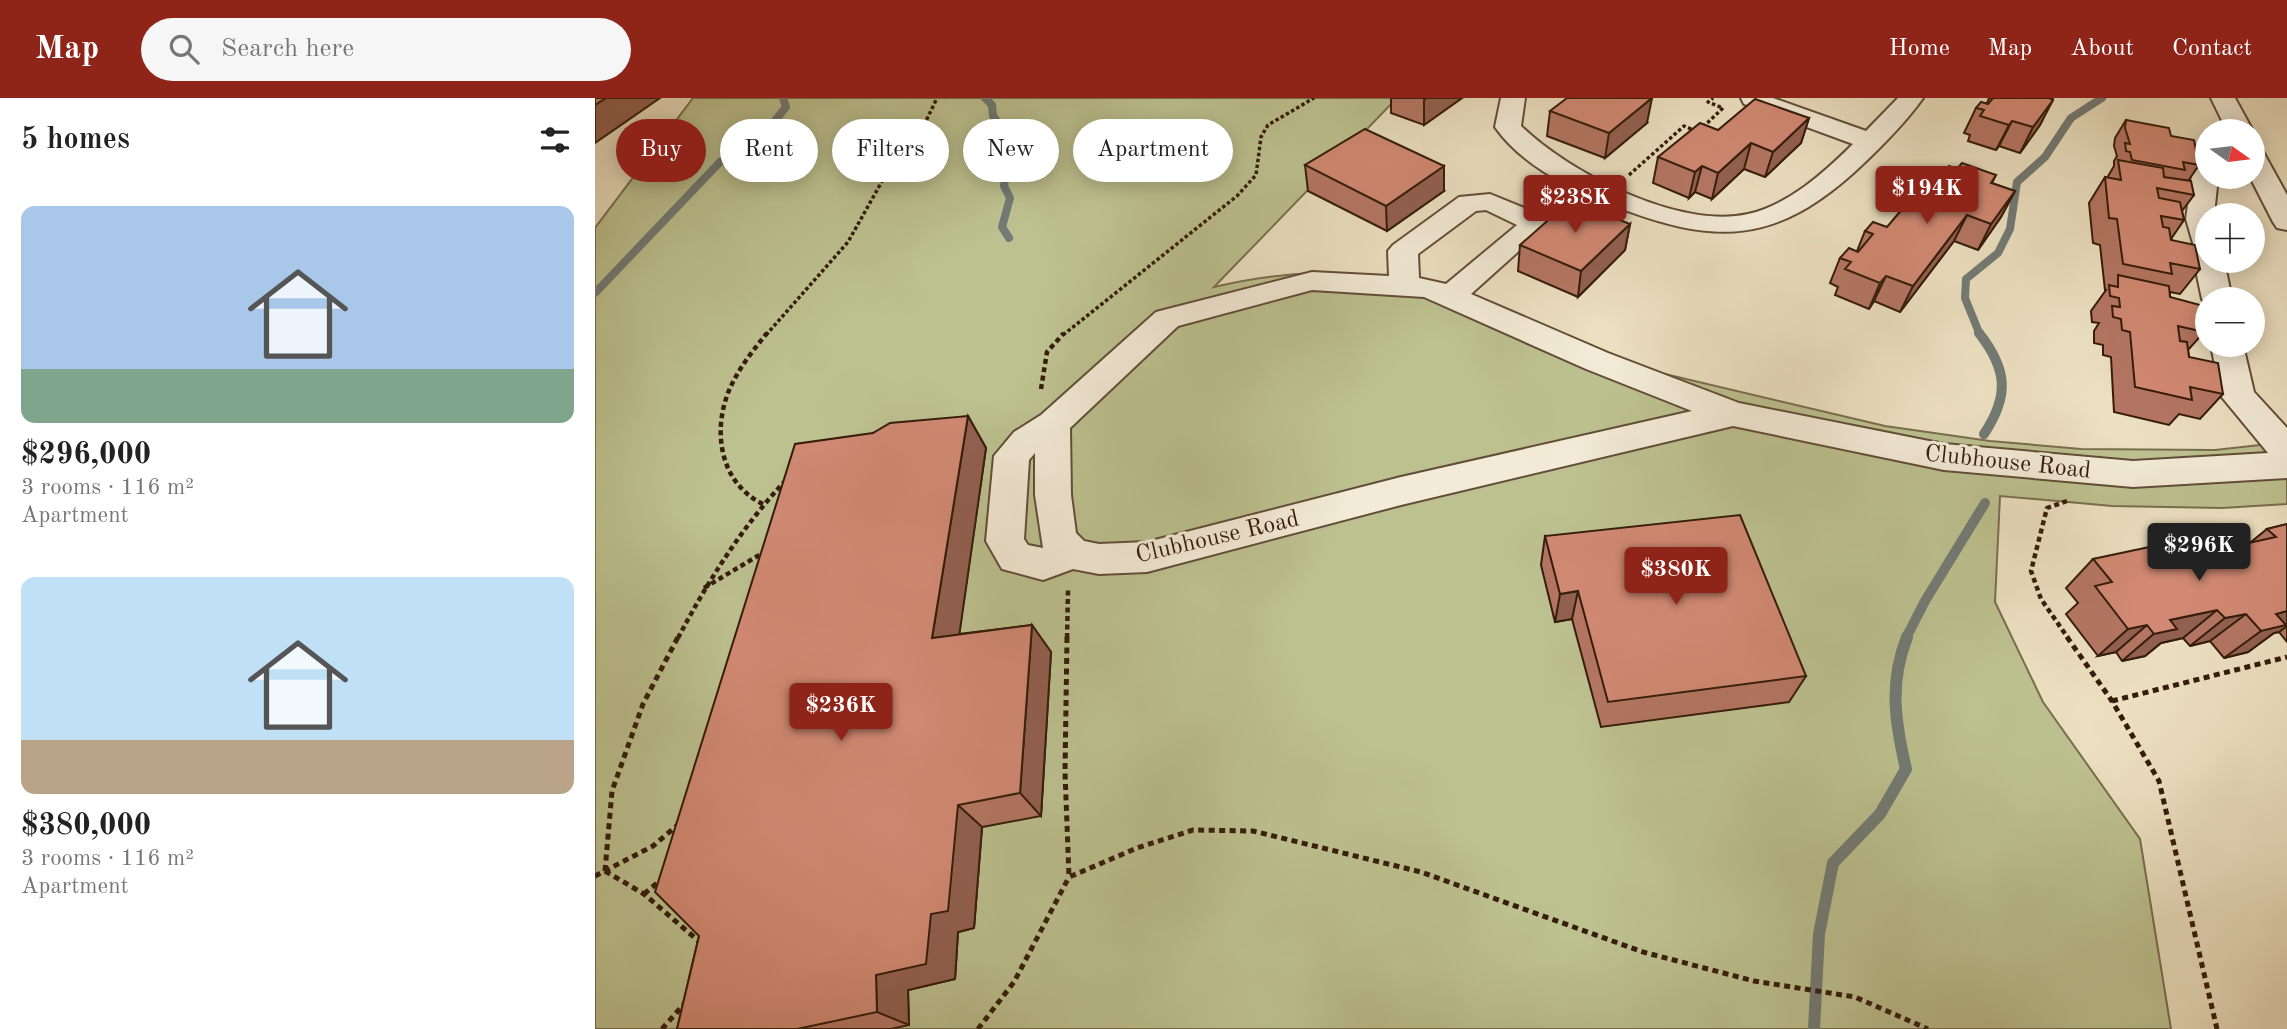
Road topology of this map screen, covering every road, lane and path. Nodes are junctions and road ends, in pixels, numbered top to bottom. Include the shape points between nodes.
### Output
1 (937, 98) edge
2 (1314, 98) edge
3 (1513, 98) edge
4 (1713, 98) edge
5 (1910, 98) edge
6 (2223, 98) edge
7 (1753, 99) edge
8 (2234, 119) edge
9 (1871, 142) junction
10 (2265, 179) edge
11 (1607, 194) junction
12 (2287, 222) edge
13 (1404, 286) junction
14 (1449, 297) junction
15 (2230, 357) edge
16 (1733, 414) junction
17 (1053, 424) junction
18 (2287, 450) edge
19 (2287, 465) edge
20 (791, 475) edge
21 (763, 504) junction
22 (2047, 508) dead end
23 (770, 548) edge
24 (1073, 554) junction
25 (704, 588) junction
26 (2287, 657) edge
27 (2112, 701) junction
28 (684, 820) edge
29 (674, 870) edge
30 (605, 871) junction
31 (595, 876) edge
32 (1069, 877) junction
33 (644, 894) junction
34 (712, 952) edge
35 (688, 1000) edge
36 (662, 1029) edge
37 (978, 1029) edge
38 (1928, 1029) edge
39 (2217, 1029) edge

1 - 21 path via 928,120 896,157 860,226 731,383 721,443 725,462 737,487 749,500
2 - 17 path via 1268,125 1261,137 1260,164 1247,187 1066,331 1047,352 1039,399
3 - 11 street via 1508,127 1529,151
4 - 11 path via 1707,102 1723,108 1697,132 1684,126
5 - 9 street
6 - 8 street
7 - 9 street
9 - 11 street via 1810,196 1753,222 1709,224 1652,211
10 - 12 street
13 - 14 street, Clubhouse Road via 1429,288
13 - 14 street via 1403,251 1469,203 1490,202 1536,223
13 - 17 street, Clubhouse Road via 1312,281 1167,318
14 - 16 street, Clubhouse Road
15 - 18 street via 2238,396
16 - 19 street, Clubhouse Road via 1944,457 2133,474
16 - 24 street, Clubhouse Road via 1401,491 1147,557 1099,559
17 - 24 street via 1058,539
17 - 24 street, Clubhouse Road via 1011,456 1005,541 1016,558 1043,564
20 - 21 path
21 - 25 path
22 - 27 path via 2031,571 2041,599
23 - 25 path
24 - 32 path via 1066,599
25 - 30 path via 643,704 612,791
26 - 27 path
27 - 39 path via 2159,780
28 - 30 path via 653,846
29 - 33 path
30 - 31 path
30 - 33 path
32 - 37 path via 1014,982
32 - 38 path via 1193,830 1252,831 1421,872 1643,952 1753,981 1855,997
33 - 34 path
35 - 36 path

